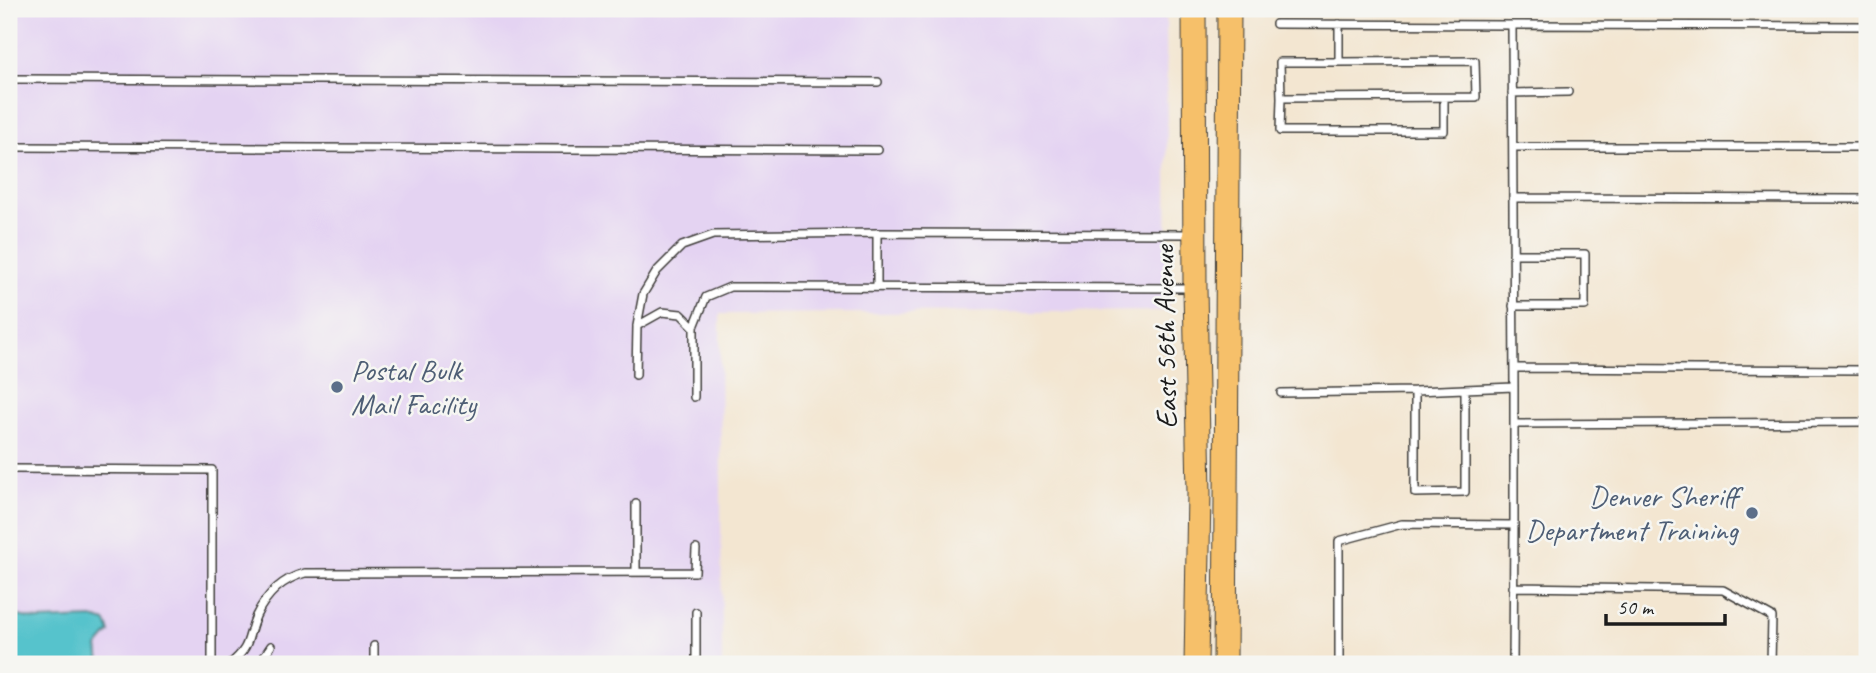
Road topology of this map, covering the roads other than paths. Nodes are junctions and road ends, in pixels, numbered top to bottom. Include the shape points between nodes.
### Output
1 (1194, 9) edge
2 (1229, 9) edge
3 (1276, 24) dead end
4 (1339, 24) junction
5 (1512, 25) junction
6 (1867, 26) edge
7 (1339, 62) junction
8 (9, 79) edge
9 (878, 82) dead end
10 (1568, 92) dead end
11 (1512, 93) junction
12 (1281, 98) junction
13 (1444, 98) junction
14 (9, 147) edge
15 (1513, 147) junction
16 (1867, 147) edge
17 (878, 150) dead end
18 (1513, 198) junction
19 (1867, 199) edge
20 (877, 233) junction
21 (1194, 234) junction
22 (1513, 254) junction
23 (877, 287) junction
24 (1195, 288) junction
25 (1513, 306) junction
26 (637, 326) junction
27 (694, 327) junction
28 (1514, 368) junction
29 (1867, 370) edge
30 (636, 375) dead end
31 (1514, 387) junction
32 (1465, 389) junction
33 (1415, 391) junction
34 (1281, 393) dead end
35 (694, 397) dead end
36 (1867, 422) edge
37 (1514, 424) junction
38 (9, 470) edge
39 (636, 504) dead end
40 (1514, 525) junction
41 (696, 549) dead end
42 (636, 572) junction
43 (1513, 587) junction
44 (696, 612) dead end
45 (271, 646) dead end
46 (374, 646) dead end
47 (212, 664) edge
48 (230, 664) edge
49 (259, 664) edge
50 (374, 664) edge
51 (696, 664) edge
52 (1196, 664) edge
53 (1226, 664) edge
54 (1339, 664) edge
55 (1513, 664) edge
56 (1771, 664) edge

1 - 21 main road, East 56th Avenue
2 - 53 main road, East 56th Avenue
3 - 4 lane
4 - 5 lane
4 - 7 lane
5 - 6 lane
5 - 11 lane
7 - 12 lane via 1280,62
7 - 13 lane via 1475,61 1476,97
8 - 9 lane
10 - 11 lane
11 - 15 lane
12 - 13 lane
12 - 13 lane via 1280,131 1444,131
14 - 17 lane
15 - 16 lane
15 - 18 lane
18 - 19 lane
18 - 22 lane
20 - 21 lane
20 - 23 lane
20 - 26 lane via 713,235 682,246 657,271 643,294
21 - 24 main road, East 56th Avenue
22 - 25 lane
22 - 25 lane via 1585,254 1585,306
23 - 24 lane
23 - 27 lane via 730,287 706,298
24 - 52 main road, East 56th Avenue
25 - 28 lane
26 - 27 lane via 662,312 681,314
26 - 30 lane
27 - 35 lane
28 - 29 lane
28 - 31 lane
31 - 32 lane
31 - 37 lane
32 - 33 lane
32 - 33 lane via 1465,492 1415,493
33 - 34 lane
36 - 37 lane
37 - 40 lane
38 - 47 lane via 212,470
39 - 42 lane
40 - 43 lane
40 - 54 lane via 1402,524 1339,541
41 - 42 lane via 695,572
42 - 48 lane via 305,573 282,582 267,598 248,644
43 - 55 lane
43 - 56 lane via 1723,590 1772,617
44 - 51 lane
45 - 49 lane
46 - 50 lane

